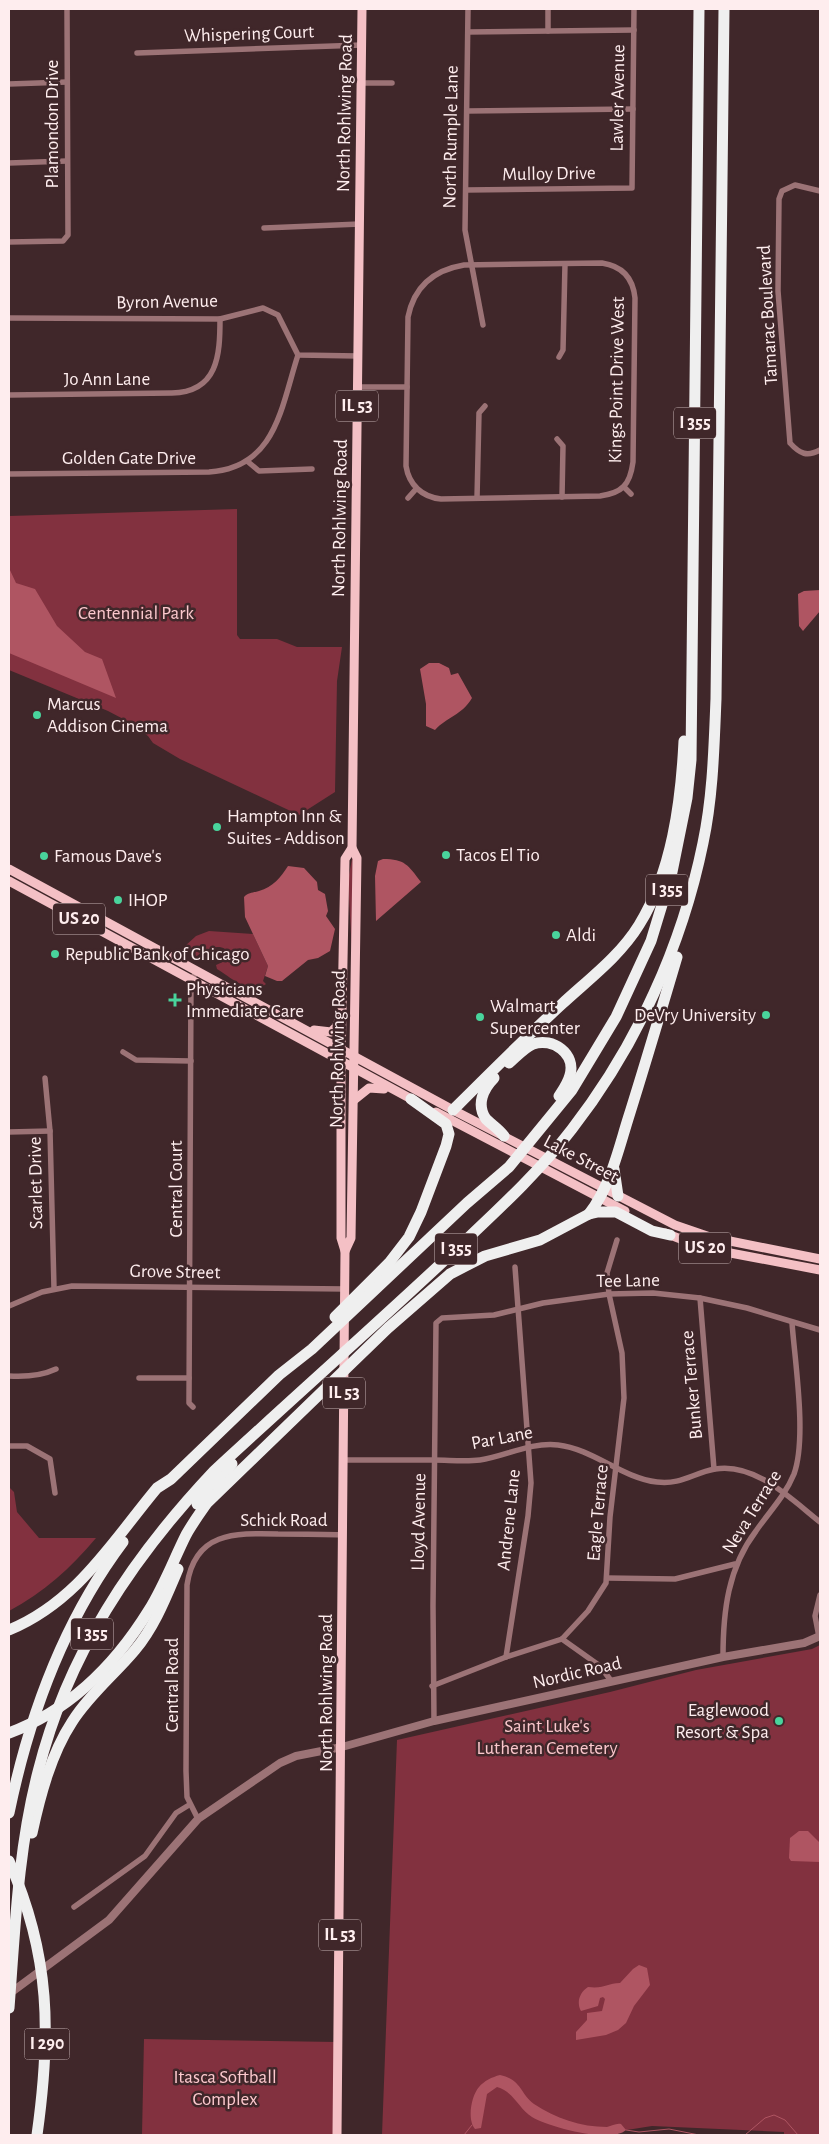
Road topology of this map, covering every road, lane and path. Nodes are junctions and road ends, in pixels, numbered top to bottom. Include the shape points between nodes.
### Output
1 (67, 9) edge
2 (362, 9) edge
3 (468, 9) edge
4 (548, 9) edge
5 (634, 9) edge
6 (693, 9) edge
7 (699, 9) edge
8 (724, 9) edge
9 (634, 30) junction
10 (548, 31) junction
11 (468, 32) junction
12 (362, 44) junction
13 (137, 53) dead end
14 (67, 82) junction
15 (361, 83) junction
16 (392, 83) dead end
17 (9, 84) edge
18 (633, 109) junction
19 (467, 111) junction
20 (698, 125) junction
21 (67, 161) junction
22 (9, 163) edge
23 (632, 188) joint
24 (466, 190) junction
25 (820, 191) edge
26 (360, 224) junction
27 (264, 228) dead end
28 (9, 242) edge
29 (565, 264) junction
30 (471, 265) junction
31 (9, 318) edge
32 (220, 319) junction
33 (483, 324) dead end
34 (298, 355) junction
35 (358, 356) junction
36 (559, 357) dead end
37 (358, 387) junction
38 (407, 387) junction
39 (9, 395) edge
40 (484, 406) dead end
41 (558, 439) dead end
42 (820, 450) edge
43 (247, 461) junction
44 (312, 469) dead end
45 (9, 474) edge
46 (626, 485) junction
47 (414, 486) junction
48 (631, 494) dead end
49 (562, 497) junction
50 (408, 498) dead end
51 (477, 498) junction
52 (693, 617) junction
53 (703, 846) junction
54 (352, 848) junction
55 (9, 869) edge
56 (9, 881) edge
57 (196, 971) junction
58 (191, 980) junction
59 (342, 1012) junction
60 (306, 1029) junction
61 (342, 1048) junction
62 (123, 1052) dead end
63 (354, 1055) junction
64 (191, 1061) junction
65 (341, 1063) junction
66 (354, 1070) junction
67 (45, 1078) dead end
68 (394, 1091) junction
69 (411, 1099) junction
70 (354, 1100) junction
71 (453, 1110) junction
72 (469, 1129) junction
73 (537, 1130) junction
74 (50, 1131) junction
75 (9, 1132) edge
76 (504, 1136) junction
77 (614, 1166) junction
78 (601, 1194) junction
79 (618, 1196) junction
80 (589, 1214) junction
81 (670, 1235) junction
82 (617, 1240) dead end
83 (345, 1251) junction
84 (820, 1259) edge
85 (515, 1267) dead end
86 (820, 1270) edge
87 (381, 1277) junction
88 (190, 1287) junction
89 (54, 1288) junction
90 (344, 1289) junction
91 (609, 1294) junction
92 (700, 1298) junction
93 (9, 1306) edge
94 (517, 1309) junction
95 (436, 1323) joint
96 (792, 1323) junction
97 (820, 1330) edge
98 (56, 1369) dead end
99 (9, 1376) edge
100 (139, 1378) dead end
101 (189, 1378) junction
102 (193, 1407) dead end
103 (272, 1418) junction
104 (9, 1446) edge
105 (529, 1446) junction
106 (260, 1450) junction
107 (344, 1460) junction
108 (435, 1460) junction
109 (617, 1467) junction
110 (714, 1470) junction
111 (170, 1479) junction
112 (55, 1494) dead end
113 (784, 1494) junction
114 (820, 1522) edge
115 (343, 1535) junction
116 (201, 1552) joint
117 (735, 1564) junction
118 (607, 1578) junction
119 (820, 1595) edge
120 (138, 1625) junction
121 (9, 1630) edge
122 (819, 1637) edge
123 (562, 1639) junction
124 (506, 1657) junction
125 (723, 1657) junction
126 (612, 1682) junction
127 (432, 1686) junction
128 (434, 1721) junction
129 (9, 1733) edge
130 (342, 1747) junction
131 (189, 1805) junction
132 (9, 1812) edge
133 (198, 1819) junction
134 (9, 1862) edge
135 (17, 1906) junction
136 (74, 1907) dead end
137 (9, 1994) edge
138 (9, 2008) edge
139 (37, 2135) edge
140 (337, 2135) edge

1 - 14 street, Plamondon Drive
2 - 12 main road, North Rohlwing Road / IL 53
3 - 11 street, North Rumple Lane
4 - 10 street
5 - 9 street, Lawler Avenue
6 - 20 highway
7 - 20 highway, I 355
8 - 53 highway, I 355 via 716,699 710,798
9 - 10 street
9 - 18 street, Lawler Avenue
10 - 11 street
11 - 19 street, North Rumple Lane
12 - 13 street, Whispering Court
12 - 15 main road, North Rohlwing Road / IL 53
14 - 17 street
14 - 21 street, Plamondon Drive
15 - 16 street
15 - 26 main road, North Rohlwing Road / IL 53
18 - 19 street
18 - 23 street, Lawler Avenue
19 - 24 street, North Rumple Lane
20 - 52 highway, I 355
21 - 22 street
21 - 28 street, Plamondon Drive via 68,235 65,239
23 - 24 street, Mulloy Drive
24 - 30 street, North Rumple Lane via 466,230
25 - 42 street, Tamarac Boulevard via 795,185 782,191 779,199 778,291 790,443 798,452 809,454
26 - 27 street
26 - 35 main road, North Rohlwing Road / IL 53
29 - 30 street
29 - 36 street via 563,350
29 - 46 street, Kings Point Drive West via 611,265 628,271 635,298 633,462
30 - 33 street, North Rumple Lane
30 - 38 street via 444,270 431,277 413,299 408,317
31 - 32 street, Byron Avenue
32 - 34 street, Byron Avenue via 263,308 271,310 278,315
32 - 39 street, Jo Ann Lane via 218,359 203,383 189,391
34 - 35 street
34 - 43 street via 270,440
35 - 37 main road, North Rohlwing Road / IL 53
37 - 38 street
37 - 54 main road, North Rohlwing Road / IL 53
38 - 47 street via 406,466
40 - 51 street via 479,413
41 - 49 street via 563,446
43 - 44 street via 259,471
43 - 45 street, Golden Gate Drive via 230,469 209,472
46 - 48 street
46 - 49 street via 611,495
47 - 50 street
47 - 51 street via 436,498
49 - 51 street
52 - 71 highway via 679,797 662,874 647,912 620,950
52 - 73 highway, I 355 via 691,760 672,872 651,941 634,982 572,1090
53 - 77 highway via 698,889
53 - 103 highway, I 355 via 664,973 613,1069 560,1143 529,1178
54 - 59 main road, North Rohlwing Road / IL 53 via 346,859
54 - 63 main road, North Rohlwing Road / IL 53 via 358,858
55 - 57 main road, US 20
56 - 58 main road, US 20
57 - 58 street, Central Court
57 - 60 main road, US 20
58 - 64 street, Central Court
58 - 65 main road, US 20
59 - 60 main road via 331,1032
59 - 61 main road, North Rohlwing Road / IL 53
60 - 61 main road, US 20
61 - 63 main road, Lake Street / US 20
61 - 65 main road, North Rohlwing Road / IL 53
62 - 64 street via 136,1060
63 - 66 main road, North Rohlwing Road / IL 53
63 - 71 main road, Lake Street / US 20
64 - 88 street, Central Court
65 - 66 main road, Lake Street / US 20
65 - 83 main road, North Rohlwing Road / IL 53 via 341,1238
66 - 68 main road, Lake Street / US 20
66 - 70 main road, North Rohlwing Road / IL 53
67 - 74 street, Scarlet Drive
68 - 69 main road, Lake Street / US 20
68 - 70 main road via 369,1088
69 - 72 main road, Lake Street / US 20
69 - 87 highway via 446,1124 448,1139 409,1237
70 - 83 main road, North Rohlwing Road / IL 53 via 351,1238
71 - 72 main road
71 - 76 main road, Lake Street / US 20
72 - 78 main road, Lake Street / US 20
73 - 76 highway via 570,1076 565,1053 548,1043 532,1044 489,1082 483,1093 483,1114
73 - 87 highway, I 355 via 486,1186
74 - 75 street
74 - 89 street, Scarlet Drive
76 - 78 main road, Lake Street / US 20
77 - 78 highway
77 - 79 highway
78 - 79 main road, Lake Street / US 20
78 - 80 highway
78 - 81 main road, Lake Street / US 20
79 - 84 main road, Lake Street / US 20 via 695,1233
80 - 81 highway via 616,1212 652,1231
80 - 106 highway via 540,1240 467,1264 439,1283
81 - 86 main road, Lake Street / US 20 via 704,1248
82 - 91 street, Eagle Terrace via 607,1273
83 - 90 main road, North Rohlwing Road / IL 53
85 - 94 street, Andrene Lane
87 - 111 highway, I 355 via 331,1321 314,1347 279,1375
88 - 89 street, Grove Street via 88,1285
88 - 90 street, Grove Street
88 - 101 street, Central Court
89 - 93 street, Grove Street
90 - 107 main road, North Rohlwing Road / IL 53
91 - 92 street, Tee Lane
91 - 94 street, Tee Lane
91 - 109 street, Eagle Terrace via 624,1376
92 - 96 street, Tee Lane via 747,1308
92 - 110 street, Bunker Terrace
94 - 95 street, Tee Lane via 479,1317 442,1318
94 - 105 street, Andrene Lane
95 - 108 street, Lloyd Avenue
96 - 97 street, Tee Lane
96 - 113 street, Neva Terrace via 800,1440 797,1464
98 - 99 street via 48,1373
100 - 101 street
101 - 102 street, Central Court via 189,1403
103 - 120 highway via 259,1438 199,1502 178,1537
103 - 135 highway, I 355 via 214,1471 178,1510 126,1576 87,1643 65,1692 38,1771
104 - 112 street via 27,1446 50,1459
105 - 108 street, Par Lane via 481,1460
105 - 109 street, Par Lane via 566,1447
105 - 124 street, Andrene Lane via 531,1483 528,1516
106 - 120 highway via 207,1503 187,1533 149,1610
106 - 135 highway via 198,1527 146,1636 84,1706 64,1736 53,1761 34,1826
107 - 108 street, Par Lane
107 - 115 main road, North Rohlwing Road / IL 53
108 - 127 street, Lloyd Avenue
109 - 110 street, Par Lane via 646,1480 667,1483
109 - 118 street, Eagle Terrace
110 - 113 street, Par Lane via 744,1471
111 - 121 highway via 157,1488 92,1571 73,1589
111 - 132 highway, I 355 via 101,1575 67,1634 39,1701
113 - 114 street, Par Lane
113 - 117 street, Neva Terrace
115 - 116 street, Schick Road via 234,1534 215,1540
115 - 130 main road, North Rohlwing Road / IL 53
116 - 131 street, Central Road via 191,1566 187,1585 186,1771
117 - 118 street via 676,1579
117 - 125 street, Neva Terrace via 725,1611
118 - 123 street, Eagle Terrace via 595,1601
119 - 122 street via 814,1616
120 - 129 highway via 123,1649 94,1681 65,1704
122 - 125 street, Nordic Road via 804,1644
123 - 124 street
123 - 126 street via 600,1666
124 - 127 street
125 - 126 street, Nordic Road
126 - 128 street, Nordic Road
127 - 128 street, Lloyd Avenue
128 - 130 street, Nordic Road
130 - 133 street, Nordic Road via 296,1756 280,1763
130 - 140 main road, North Rohlwing Road / IL 53
131 - 133 street, Central Road
131 - 136 street via 176,1813 145,1856
133 - 137 street, Nordic Road via 116,1913 88,1938
134 - 139 highway, I 290 via 38,1952 45,1997 47,2040
135 - 138 highway, I 355

